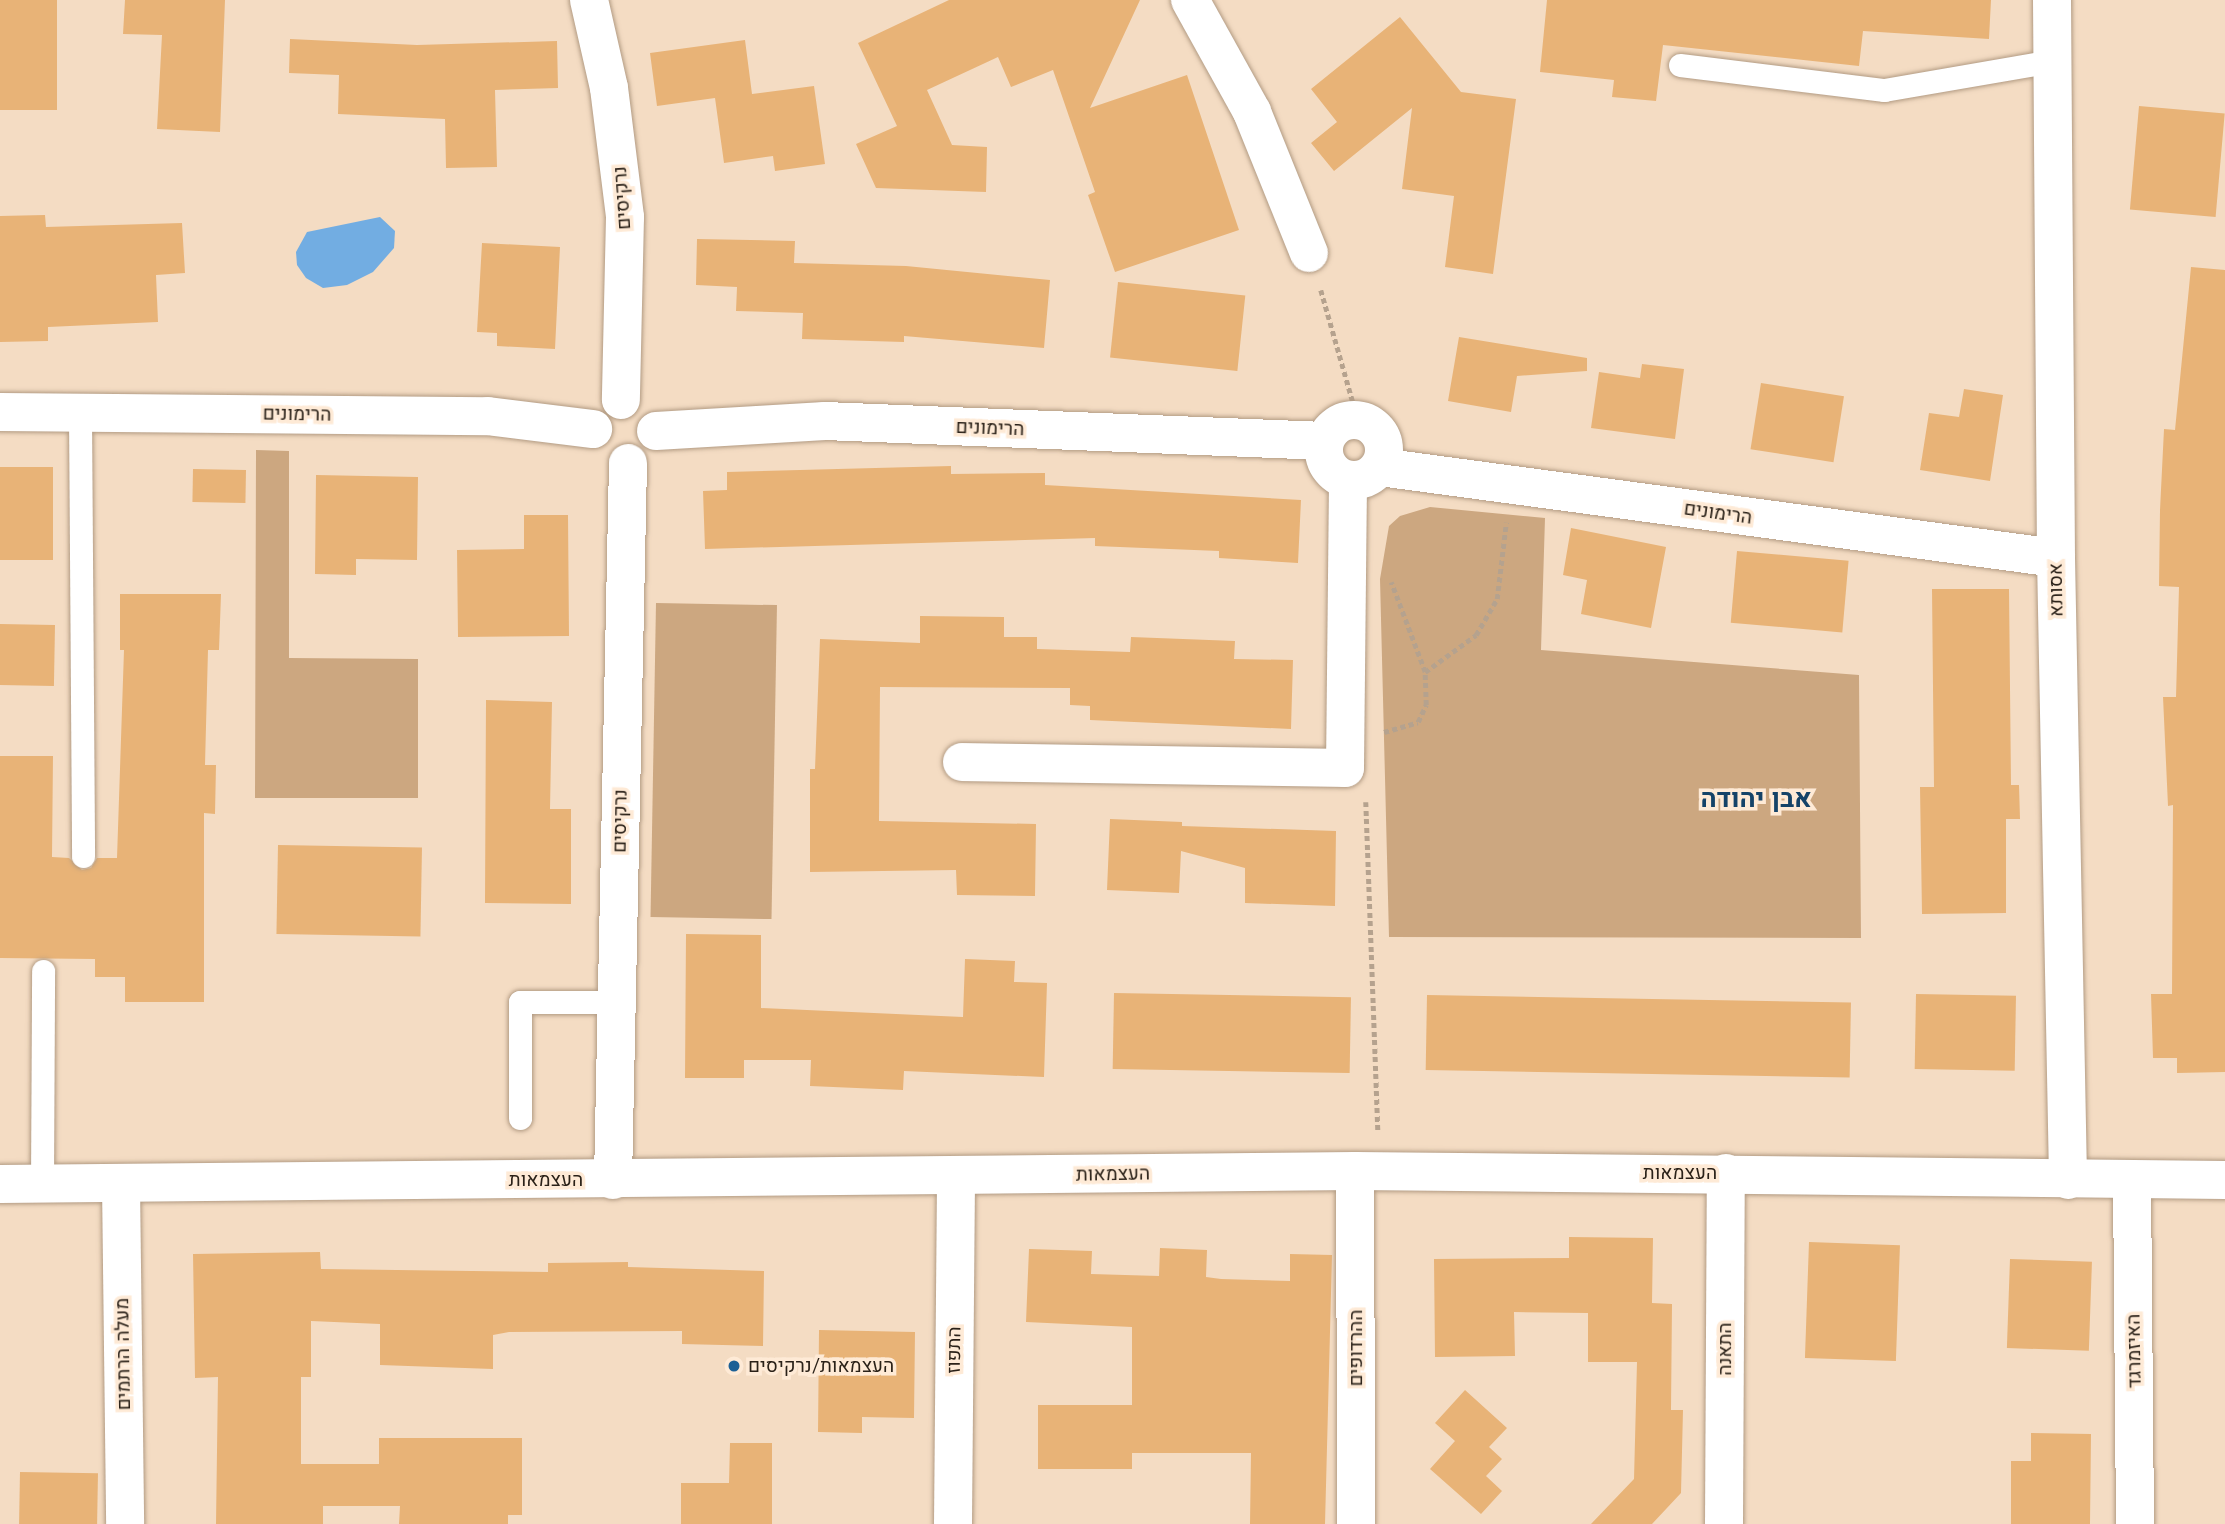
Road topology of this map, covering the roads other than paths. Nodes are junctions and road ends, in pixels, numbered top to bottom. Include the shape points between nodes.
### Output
1 (589, 0) edge
2 (1190, 0) edge
3 (2052, 0) edge
4 (2052, 61) junction
5 (1680, 65) dead end
6 (1310, 253) road end
7 (621, 400) junction
8 (0, 412) edge
9 (80, 412) junction
10 (593, 429) junction
11 (656, 431) junction
12 (1325, 441) junction
13 (628, 463) junction
14 (1364, 474) junction
15 (2056, 558) junction
16 (962, 762) dead end
17 (83, 856) dead end
18 (43, 971) dead end
19 (617, 1002) junction
20 (520, 1118) dead end
21 (1367, 1171) junction
22 (1726, 1173) junction
23 (956, 1176) junction
24 (2132, 1179) junction
25 (613, 1180) junction
26 (2068, 1180) junction
27 (2225, 1180) edge
28 (0, 1184) edge
29 (42, 1184) junction
30 (121, 1184) junction
31 (125, 1524) edge
32 (953, 1524) edge
33 (1356, 1524) edge
34 (1724, 1524) edge
35 (2135, 1524) edge

1 - 7 street, נרקיסים via 609,88 625,216
2 - 6 street via 1272,155
3 - 4 street, אסותא
4 - 5 lane via 1884,90
4 - 15 street, אסותא
7 - 10 street via 601,409
7 - 11 street via 639,404 654,421
8 - 9 street, הרימונים
9 - 10 street, הרימונים via 488,416
9 - 17 lane
10 - 13 street via 598,449 606,457
11 - 12 street, הרימונים via 825,421
11 - 13 street via 647,453
12 - 14 street via 1325,462
12 - 14 street via 1337,425 1358,420 1381,436 1384,447
13 - 19 street, נרקיסים
14 - 15 street, הרימונים via 1509,485
14 - 16 street via 1345,753
15 - 26 street, אסותא
18 - 29 lane
19 - 20 lane via 520,1002
19 - 25 street, נרקיסים
21 - 22 street, העצמאות
21 - 23 street, העצמאות
21 - 33 street, ההרדופים
22 - 26 street, העצמאות
22 - 34 street, התאנה
23 - 25 street, העצמאות
23 - 32 street, התפוז
24 - 26 street, העצמאות
24 - 27 street, העצמאות
24 - 35 street, האיזמרגד
25 - 30 street, העצמאות
28 - 29 street, העצמאות
29 - 30 street, העצמאות
30 - 31 street, מעלה הרתמים

